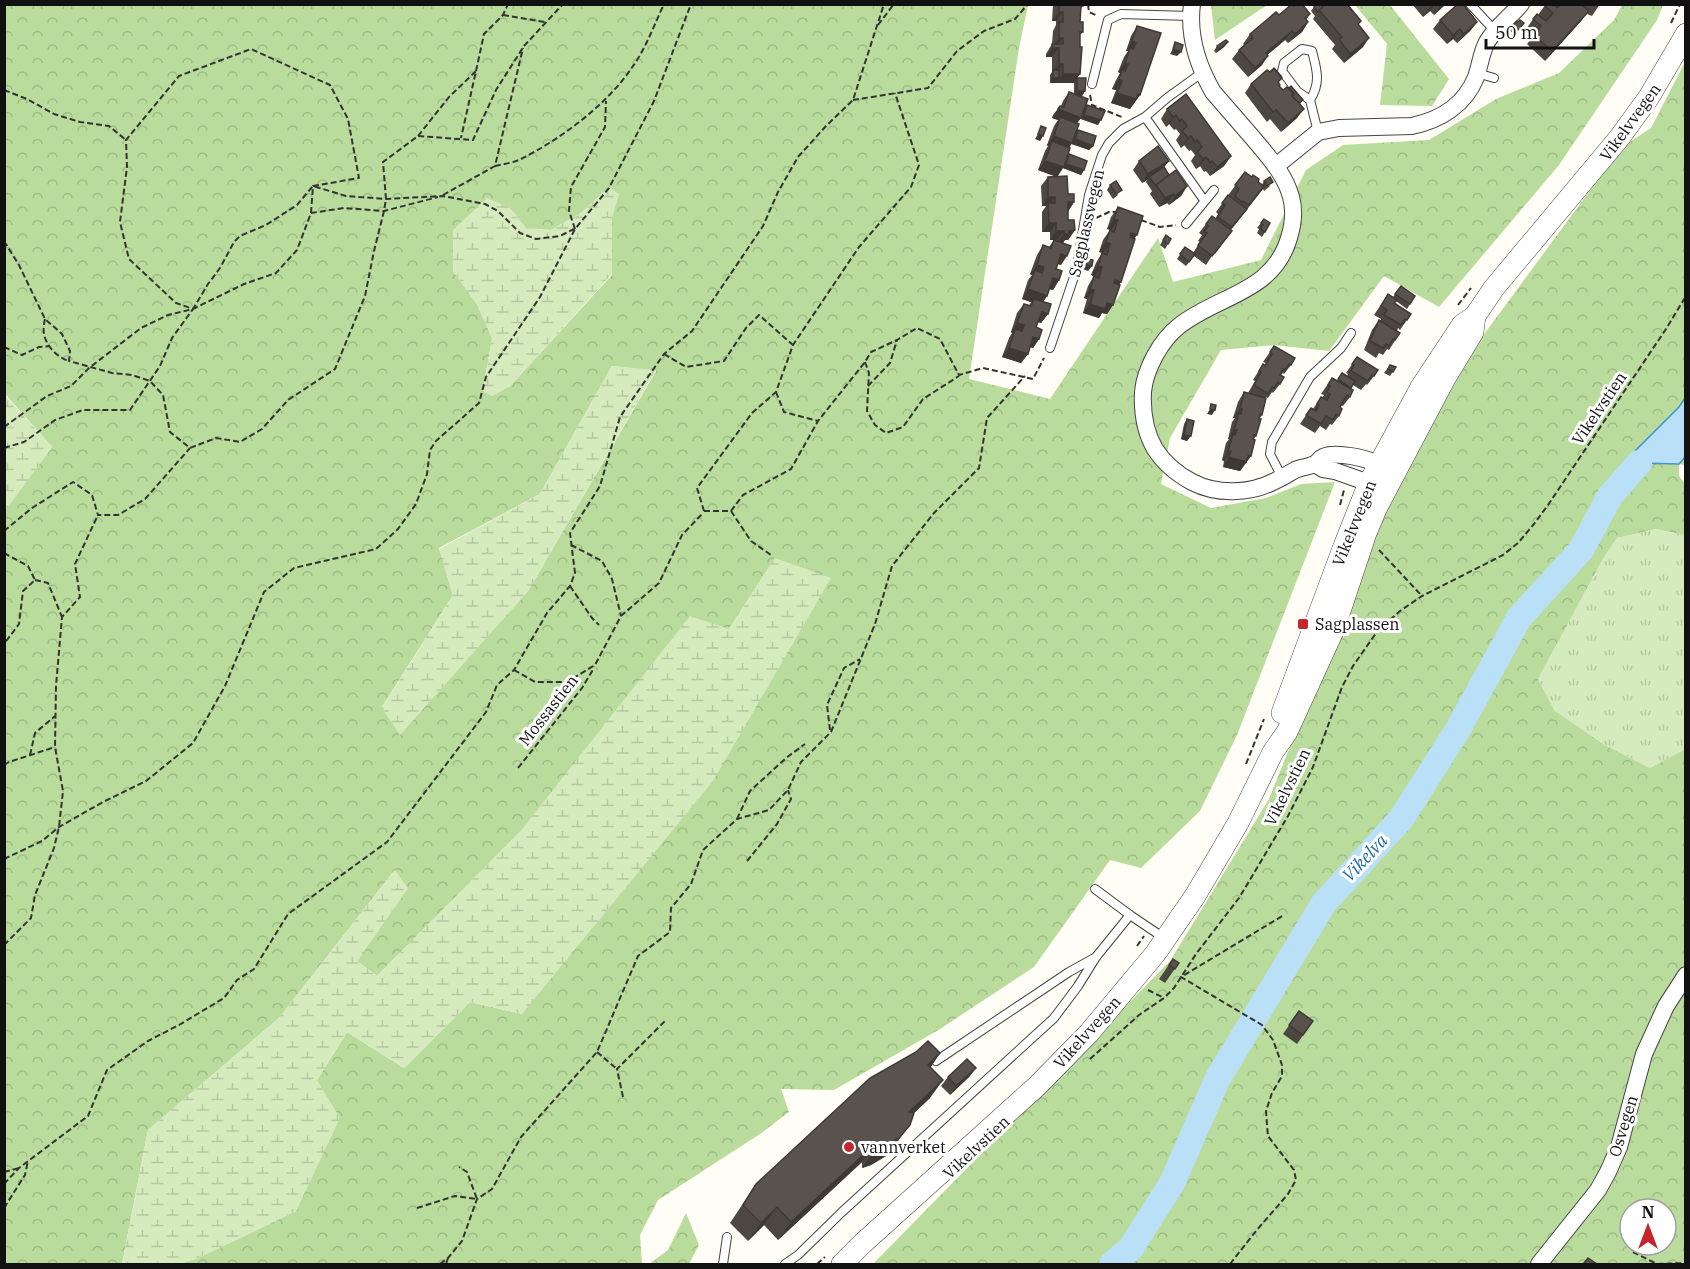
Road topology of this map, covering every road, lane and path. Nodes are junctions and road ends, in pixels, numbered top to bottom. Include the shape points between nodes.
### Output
1 (507, 4) edge
2 (563, 4) edge
3 (664, 4) edge
4 (691, 4) edge
5 (884, 4) edge
6 (894, 4) edge
7 (1028, 4) edge
8 (1088, 4) edge
9 (1470, 4) edge
10 (1521, 4) edge
11 (1191, 10) edge
12 (503, 15) junction
13 (1108, 20) junction
14 (546, 22) junction
15 (876, 28) junction
16 (1494, 30) junction
17 (1686, 34) edge
18 (524, 46) junction
19 (476, 71) junction
20 (1203, 72) junction
21 (1477, 73) junction
22 (1494, 78) dead end
23 (1092, 84) joint
24 (4, 90) edge
25 (895, 93) junction
26 (606, 99) junction
27 (853, 100) junction
28 (1310, 100) junction
29 (1145, 117) junction
30 (1134, 122) junction
31 (1318, 132) junction
32 (418, 136) junction
33 (461, 139) junction
34 (126, 140) junction
35 (495, 166) junction
36 (1276, 166) junction
37 (313, 186) junction
38 (1214, 190) dead end
39 (443, 196) junction
40 (386, 199) junction
41 (1204, 200) junction
42 (384, 212) junction
43 (311, 213) junction
44 (1125, 215) edge
45 (1134, 218) edge
46 (1085, 222) junction
47 (1186, 224) joint
48 (575, 229) junction
49 (4, 241) edge
50 (1686, 296) edge
51 (193, 309) junction
52 (45, 319) junction
53 (1351, 333) dead end
54 (897, 340) junction
55 (794, 345) junction
56 (50, 346) junction
57 (4, 347) edge
58 (1050, 348) joint
59 (664, 354) junction
60 (69, 362) junction
61 (865, 362) junction
62 (89, 368) junction
63 (959, 375) junction
64 (1025, 376) junction
65 (150, 381) junction
66 (868, 387) junction
67 (776, 392) junction
68 (819, 421) junction
69 (4, 427) edge
70 (4, 448) edge
71 (190, 448) junction
72 (1379, 476) junction
73 (1282, 477) junction
74 (731, 511) junction
75 (704, 512) junction
76 (98, 515) junction
77 (4, 531) edge
78 (1366, 533) junction
79 (571, 545) junction
80 (4, 553) edge
81 (771, 555) dead end
82 (35, 580) junction
83 (570, 586) junction
84 (1422, 596) junction
85 (621, 616) junction
86 (62, 617) junction
87 (599, 625) dead end
88 (4, 644) edge
89 (861, 659) junction
90 (595, 665) junction
91 (514, 670) junction
92 (56, 715) junction
93 (831, 732) junction
94 (805, 744) dead end
95 (55, 747) junction
96 (1273, 752) junction
97 (30, 754) junction
98 (4, 765) edge
99 (518, 768) dead end
100 (788, 790) junction
101 (737, 819) junction
102 (59, 827) junction
103 (4, 859) edge
104 (747, 861) dead end
105 (1095, 889) dead end
106 (1130, 915) junction
107 (1284, 915) dead end
108 (1165, 939) junction
109 (4, 945) edge
110 (1096, 957) junction
111 (1686, 975) edge
112 (1181, 977) junction
113 (666, 1020) dead end
114 (597, 1052) junction
115 (1089, 1060) dead end
116 (936, 1062) edge
117 (617, 1069) junction
118 (623, 1097) dead end
119 (28, 1161) junction
120 (19, 1167) junction
121 (459, 1167) dead end
122 (4, 1172) edge
123 (4, 1184) edge
124 (477, 1198) junction
125 (4, 1208) edge
126 (417, 1208) dead end
127 (727, 1237) dead end
128 (1643, 1257) edge
129 (448, 1258) junction
130 (1686, 1263) edge
131 (440, 1264) edge
132 (446, 1264) edge
133 (723, 1264) edge
134 (785, 1264) edge
135 (842, 1264) edge
136 (1230, 1264) edge
137 (1539, 1264) edge

1 - 12 path
2 - 14 path
3 - 26 path via 634,66
4 - 48 path via 654,101 609,188
5 - 15 path
6 - 15 path
7 - 25 path via 1015,19 984,31 957,51 928,88
8 - 13 path via 1089,12
9 - 16 lane
10 - 16 street
11 - 13 lane via 1120,14
11 - 20 street via 1194,45
12 - 14 path
12 - 19 path via 484,34
13 - 23 lane
14 - 18 path
15 - 27 path
16 - 21 street
17 - 72 street, Vikelvvegen via 1620,137 1475,316 1473,332
18 - 33 path via 496,90 473,140
18 - 35 path
19 - 32 path
19 - 33 path
20 - 29 lane, Sagplassvegen
20 - 36 street via 1214,92
21 - 22 lane
21 - 31 street via 1465,97 1452,110 1423,123
23 - 30 path via 1092,105
24 - 34 path via 54,114 109,126
25 - 27 path
25 - 55 path via 919,165 911,188 859,247
26 - 35 path via 528,155
26 - 48 path via 605,127 571,188 569,211
27 - 59 path via 798,157 763,226 699,322
28 - 28 lane via 1317,85 1317,69 1312,51 1302,49 1284,63 1282,71 1297,91
28 - 31 lane
29 - 30 lane, Sagplassvegen
29 - 41 lane
30 - 46 lane, Sagplassvegen via 1116,135 1102,155
31 - 36 street
32 - 33 path
32 - 40 path via 383,162
34 - 37 path via 179,76 251,49 330,85 348,119 359,178
34 - 51 path via 120,222 129,259 177,303
35 - 39 path
36 - 73 street via 1293,207 1284,252 1275,267 1258,282 1173,332 1148,372 1142,404 1155,449 1174,470 1195,483 1232,491 1264,486
37 - 40 path via 346,196
37 - 43 path
37 - 51 path via 297,206 234,242
38 - 41 lane
39 - 40 path
39 - 42 path
39 - 48 path via 485,204 520,233 536,239 560,236
40 - 42 path
41 - 47 lane
42 - 43 path via 344,208
42 - 71 path via 364,296 335,369 288,400 262,429 240,442 216,438
43 - 51 path via 297,250 276,273
44 - 46 path via 1109,212
45 - 47 path via 1160,227
46 - 58 lane, Sagplassvegen via 1076,271
48 - 102 path via 540,297 486,377 479,403 430,450 427,474 416,504 398,529 375,549 294,568 264,592 225,686 193,742 146,781
49 - 52 path
50 - 84 path, Vikelvstien via 1529,531 1503,555
51 - 62 path via 141,328
51 - 65 path via 172,338
52 - 56 path via 44,334
52 - 60 path via 62,334 70,351
53 - 73 lane via 1310,377 1272,442 1270,454
54 - 61 path via 871,352
54 - 63 path via 917,328 940,339
54 - 66 path via 890,363
55 - 59 path via 759,315 724,361 687,367
55 - 67 path
56 - 57 path via 22,355
56 - 60 path
58 - 64 path via 1033,379
59 - 79 path via 620,417 600,486 570,533
60 - 62 path
61 - 66 path
61 - 68 path
62 - 65 path
62 - 69 path via 71,387 47,396
63 - 64 path via 983,368
63 - 66 path via 923,399 903,427 886,433 875,425 867,411
64 - 89 path via 987,418 979,468 934,513 892,566
65 - 70 path via 130,410 83,410 55,420 24,442
65 - 71 path via 163,395 170,432
67 - 68 path via 784,412
67 - 75 path via 752,413 697,488
68 - 74 path via 791,469 743,495
71 - 76 path via 145,499 118,515
72 - 73 street via 1350,455 1340,454 1322,457 1315,464
72 - 78 street, Vikelvvegen
72 - 96 street, Vikelvvegen via 1344,546 1277,728
74 - 75 path
74 - 81 path via 752,541
75 - 85 path via 682,535 659,583
76 - 77 path via 92,495 74,482
76 - 86 path via 75,564 80,597
78 - 84 path
78 - 96 street, Vikelvvegen via 1334,629 1287,732
79 - 83 path via 575,573
79 - 85 path via 602,561 612,579
80 - 82 path via 28,566
82 - 86 path via 48,583
82 - 88 path via 23,591 19,624
83 - 87 path
83 - 91 path via 547,613
84 - 112 path, Vikelvstien via 1384,625 1359,657 1342,687 1313,766 1288,816 1239,898
85 - 90 path, Mossastien
86 - 92 path
89 - 93 path
89 - 93 path via 844,668 827,705
90 - 91 path via 567,682 535,682
90 - 99 path, Mossastien via 582,688
91 - 119 path via 498,685 486,712 387,842 288,914 254,969 237,980 224,998 148,1041 107,1070 88,1116
92 - 95 path
92 - 97 path via 35,733
93 - 100 path via 801,762
94 - 101 path via 750,791
95 - 97 path
95 - 102 path via 63,791
96 - 108 street, Vikelvvegen via 1215,863
97 - 98 path
100 - 101 path via 769,810
100 - 104 path via 791,800
101 - 114 path via 703,850 691,884 670,908 670,932 638,956
102 - 103 path via 42,841
102 - 109 path via 35,895 32,918
105 - 106 lane
106 - 108 lane
106 - 110 lane
107 - 112 path
108 - 135 street, Vikelvvegen via 1100,1021 1044,1079
110 - 116 lane
110 - 134 lane via 1054,1017
111 - 137 street, Osvegen via 1666,1006 1644,1054 1619,1147 1608,1172
112 - 115 path, Vikelvstien via 1164,998
112 - 136 path via 1262,1025 1273,1040 1282,1065 1282,1076 1266,1112 1268,1136 1294,1170 1296,1180
113 - 117 path
114 - 117 path
114 - 124 path via 521,1137 492,1189
117 - 118 path
119 - 120 path
119 - 125 path via 25,1175
120 - 122 path
120 - 123 path
121 - 124 path via 467,1172
124 - 126 path via 455,1196
124 - 129 path via 462,1241
127 - 133 lane
128 - 130 path via 1657,1264
129 - 131 path
129 - 132 path

